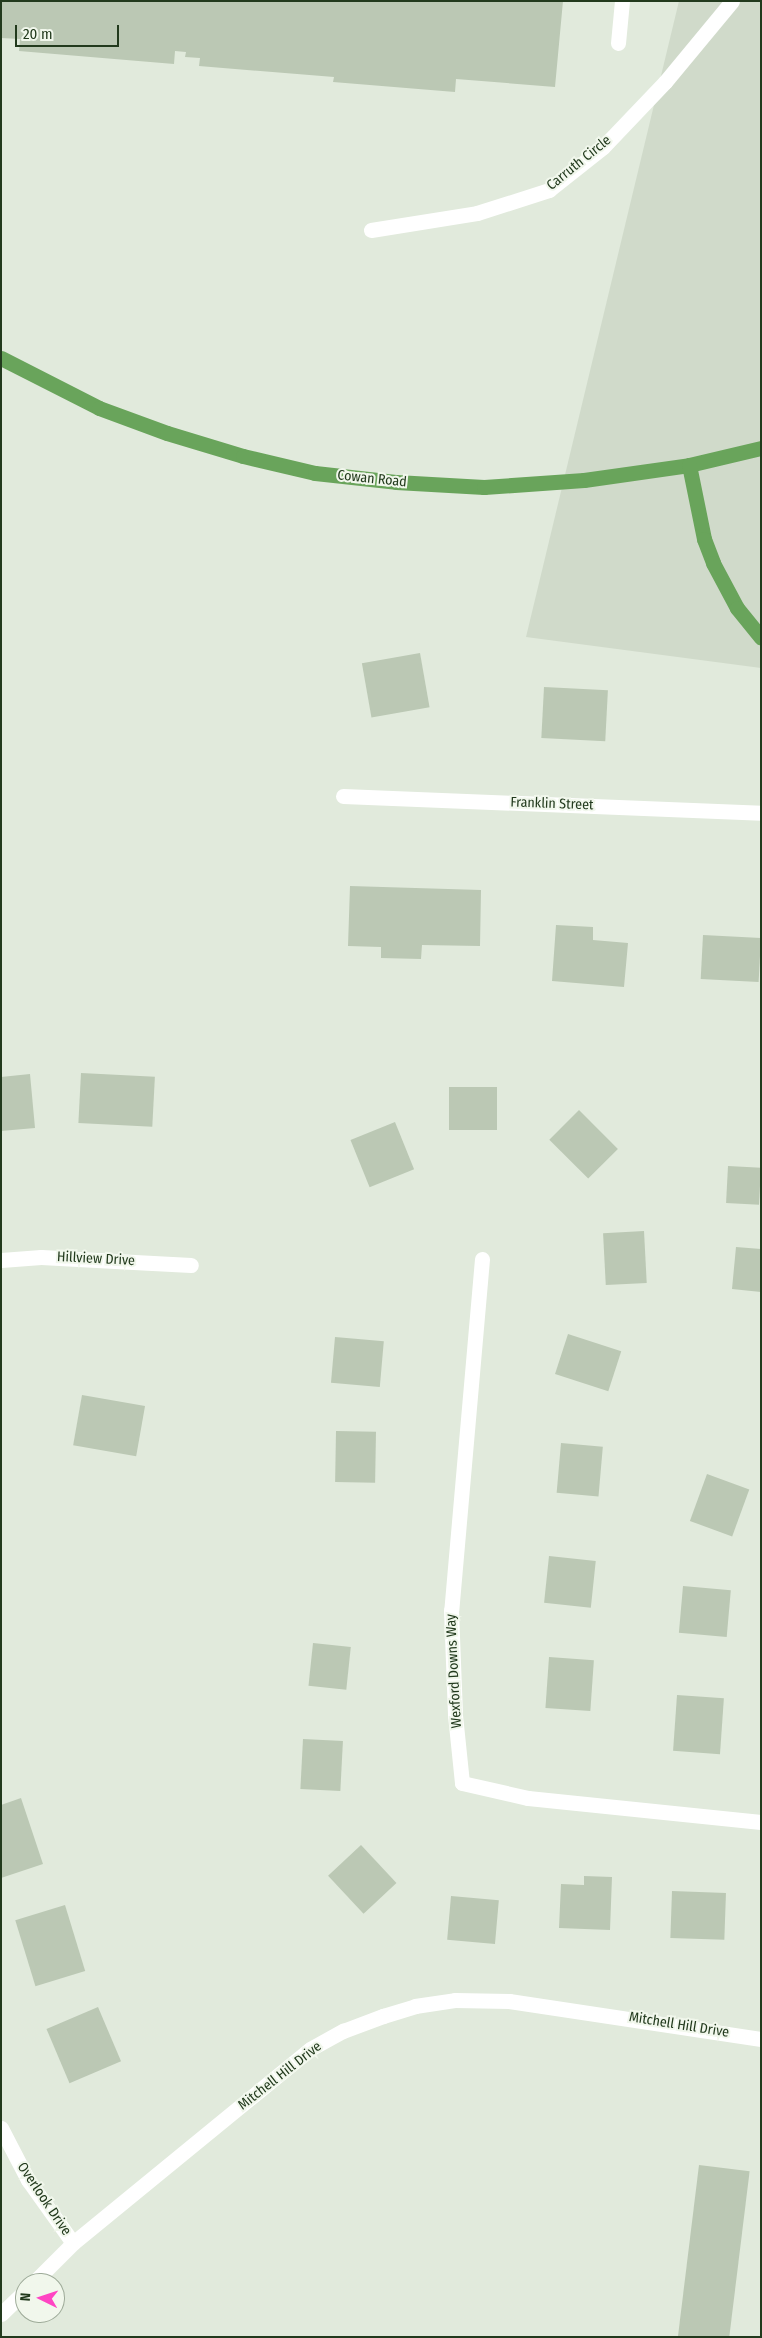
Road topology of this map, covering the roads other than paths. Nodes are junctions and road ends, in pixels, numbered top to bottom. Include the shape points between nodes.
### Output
1 (622, 1) edge
2 (732, 1) edge
3 (618, 43) dead end
4 (371, 230) dead end
5 (1, 358) edge
6 (761, 448) edge
7 (689, 465) junction
8 (761, 638) edge
9 (343, 796) dead end
10 (761, 813) edge
11 (482, 1259) dead end
12 (1, 1260) edge
13 (191, 1265) dead end
14 (761, 1822) edge
15 (761, 2039) edge
16 (1, 2128) edge
17 (73, 2243) junction
18 (43, 2273) edge
19 (15, 2300) edge
20 (1, 2314) edge

1 - 3 street
2 - 4 street, Carruth Circle via 665,82 603,147 549,190 477,213
5 - 7 main road, Cowan Road via 99,408 167,433 315,473 484,487 584,480
6 - 7 main road, Cowan Road
7 - 8 main road via 704,539 713,563 737,608
9 - 10 street, Franklin Street
11 - 14 street, Wexford Downs Way via 451,1610 455,1715 462,1783 528,1798
12 - 13 street, Hillview Drive via 41,1256
15 - 17 street, Mitchell Hill Drive via 508,2001 455,2000 415,2006 343,2032 310,2049
16 - 17 street, Overlook Drive via 28,2180
17 - 18 street, Mitchell Hill Drive
19 - 20 street

